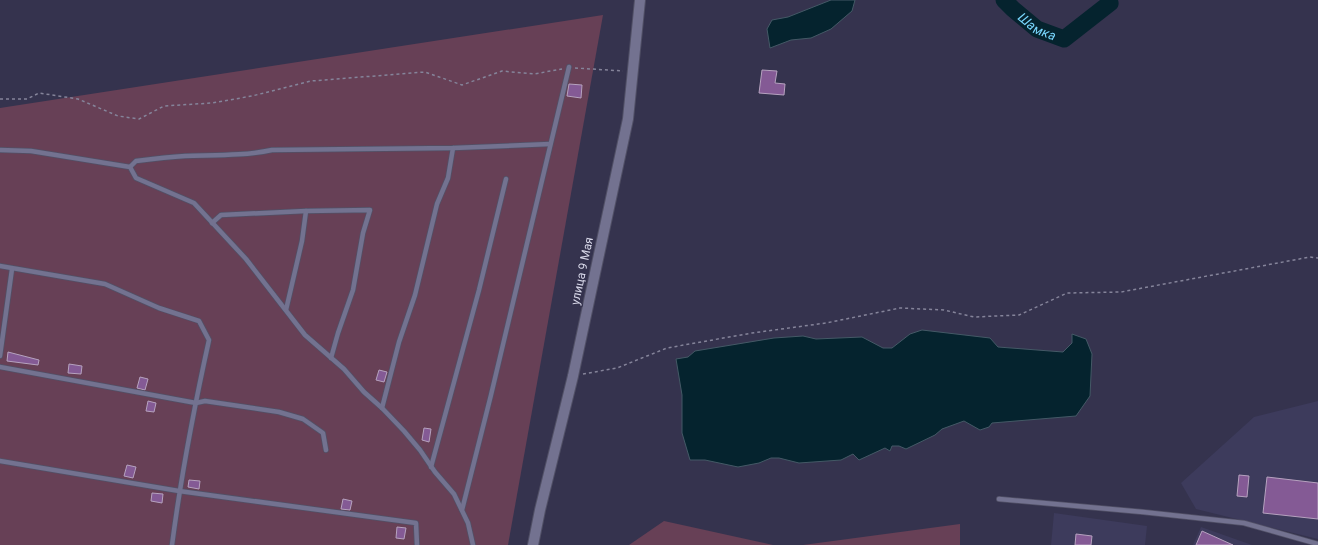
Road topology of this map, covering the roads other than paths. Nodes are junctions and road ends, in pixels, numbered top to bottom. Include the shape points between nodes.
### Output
1 (640, 0) edge
2 (569, 67) road end
3 (550, 144) junction
4 (453, 148) junction
5 (0, 150) edge
6 (130, 167) junction
7 (506, 179) dead end
8 (306, 211) junction
9 (212, 223) junction
10 (0, 266) edge
11 (12, 269) junction
12 (286, 310) junction
13 (0, 356) edge
14 (331, 358) junction
15 (0, 367) edge
16 (196, 403) junction
17 (382, 408) junction
18 (326, 450) dead end
19 (0, 461) edge
20 (431, 467) junction
21 (179, 492) junction
22 (999, 499) dead end
23 (462, 510) junction
24 (1318, 544) edge
25 (172, 545) edge
26 (417, 545) edge
27 (473, 545) edge
28 (533, 545) edge

1 - 28 main road, улица 9 Мая via 628,119 573,376
2 - 3 lane
3 - 4 lane
3 - 23 lane
4 - 6 lane via 272,150 136,161
4 - 17 lane via 448,178 437,204
5 - 6 lane via 31,151
6 - 9 lane via 136,178 194,203
7 - 20 lane
8 - 9 lane via 221,215
8 - 12 lane via 302,241
8 - 14 lane via 370,210 363,233 353,290
9 - 12 lane
10 - 11 lane
11 - 13 lane
11 - 16 lane via 105,284 159,308 199,321 209,340
12 - 14 lane via 305,335
14 - 17 lane
15 - 16 lane
16 - 18 lane via 205,400 279,412 303,419 323,433
16 - 21 lane
17 - 20 lane via 416,445
19 - 21 lane
20 - 23 lane via 454,494
21 - 25 lane
21 - 26 lane via 416,523
22 - 24 lane via 1244,523
23 - 27 lane

